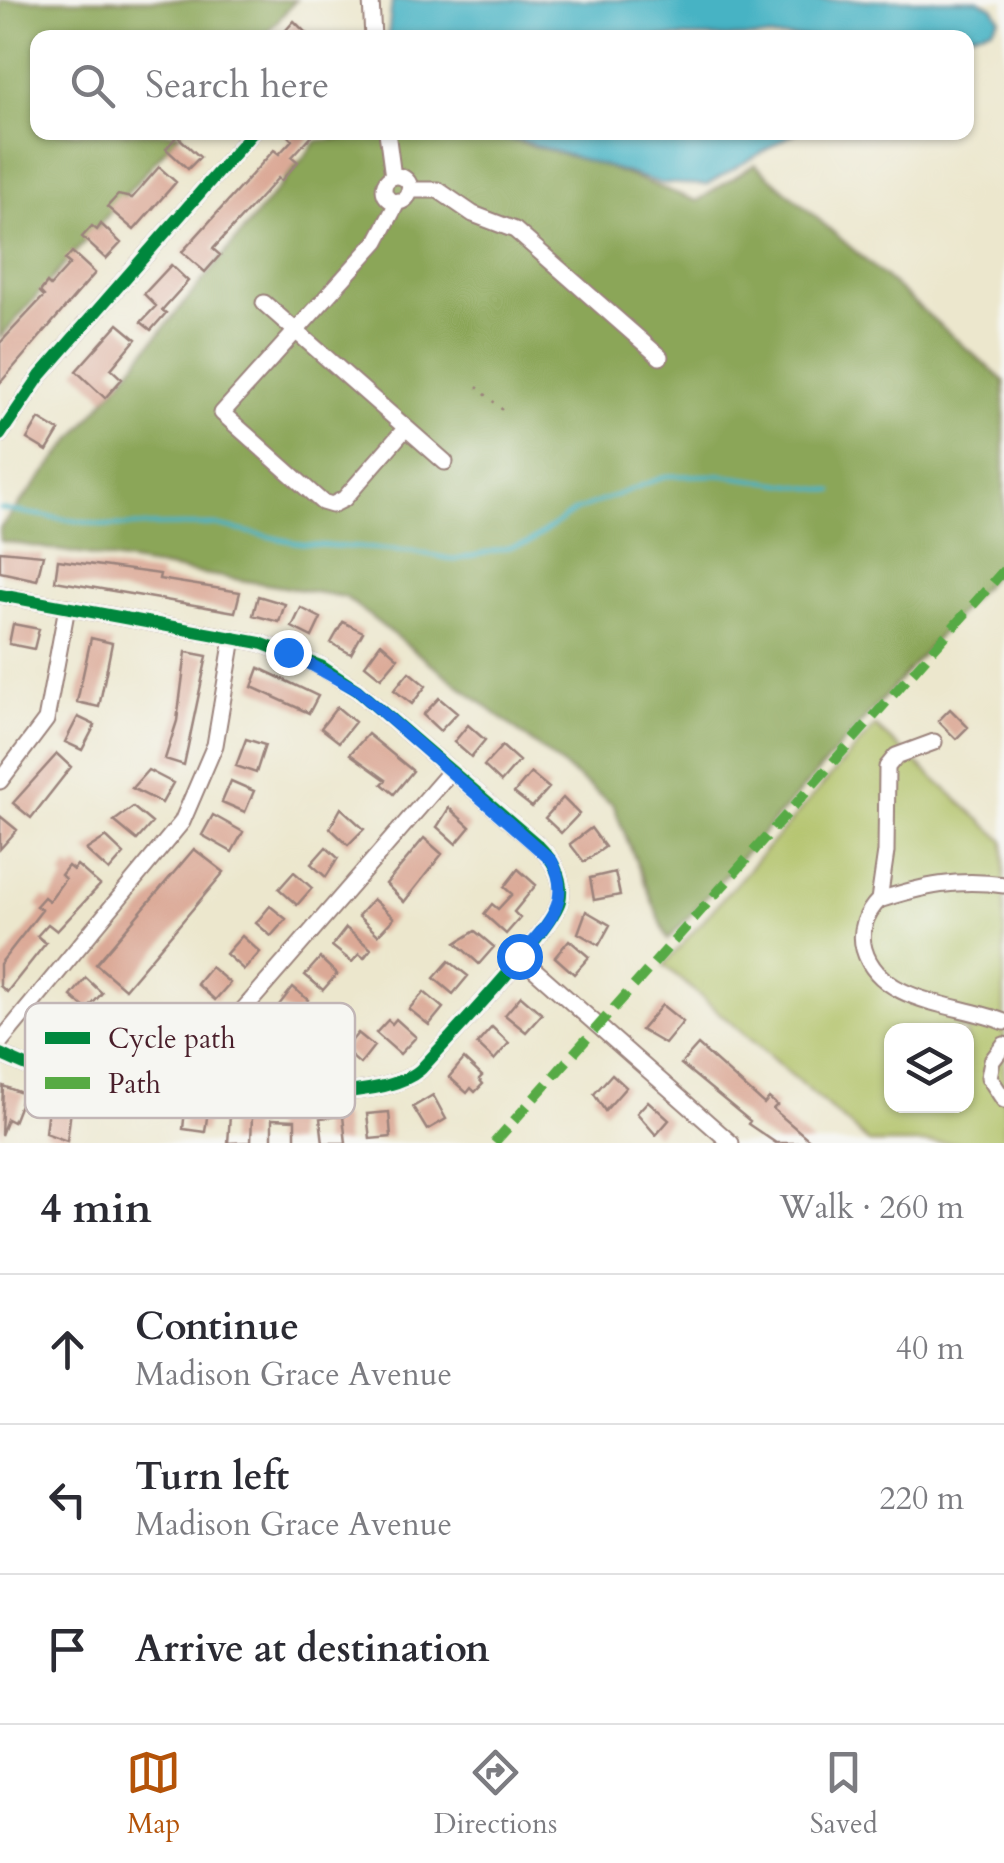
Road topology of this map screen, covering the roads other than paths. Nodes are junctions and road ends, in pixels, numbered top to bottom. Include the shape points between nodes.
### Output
1 (371, 0) edge
2 (373, 30) edge
3 (246, 140) edge
4 (387, 140) edge
5 (404, 196) junction
6 (264, 303) dead end
7 (296, 331) junction
8 (660, 356) dead end
9 (406, 428) junction
10 (0, 435) edge
11 (445, 462) dead end
12 (0, 596) edge
13 (67, 607) junction
14 (233, 638) junction
15 (934, 742) dead end
16 (450, 772) junction
17 (0, 781) edge
18 (1004, 885) edge
19 (879, 900) junction
20 (519, 956) junction
21 (32, 1003) edge
22 (250, 1003) edge
23 (25, 1012) edge
24 (1004, 1022) edge
25 (0, 1042) edge
26 (1004, 1045) edge
27 (0, 1054) edge
28 (25, 1064) edge
29 (355, 1087) edge
30 (1004, 1100) edge
31 (731, 1143) edge

1 - 2 street
3 - 10 street via 40,376
4 - 5 street via 394,177 405,179
5 - 7 street via 384,232
5 - 8 street via 438,190 473,214 510,227
6 - 7 street
7 - 9 street
7 - 9 street via 222,414 332,505
9 - 11 street
12 - 13 street
13 - 14 street
13 - 17 street via 46,720
14 - 16 street via 336,674
14 - 21 street via 215,744 182,822
15 - 19 street via 896,756 888,767
16 - 20 street via 538,845 557,870 556,912
16 - 22 street
18 - 19 street via 932,883
19 - 24 street via 862,941 883,981
20 - 29 street via 425,1066 405,1081
20 - 31 street
23 - 25 street
26 - 30 street via 990,1077
27 - 28 street

